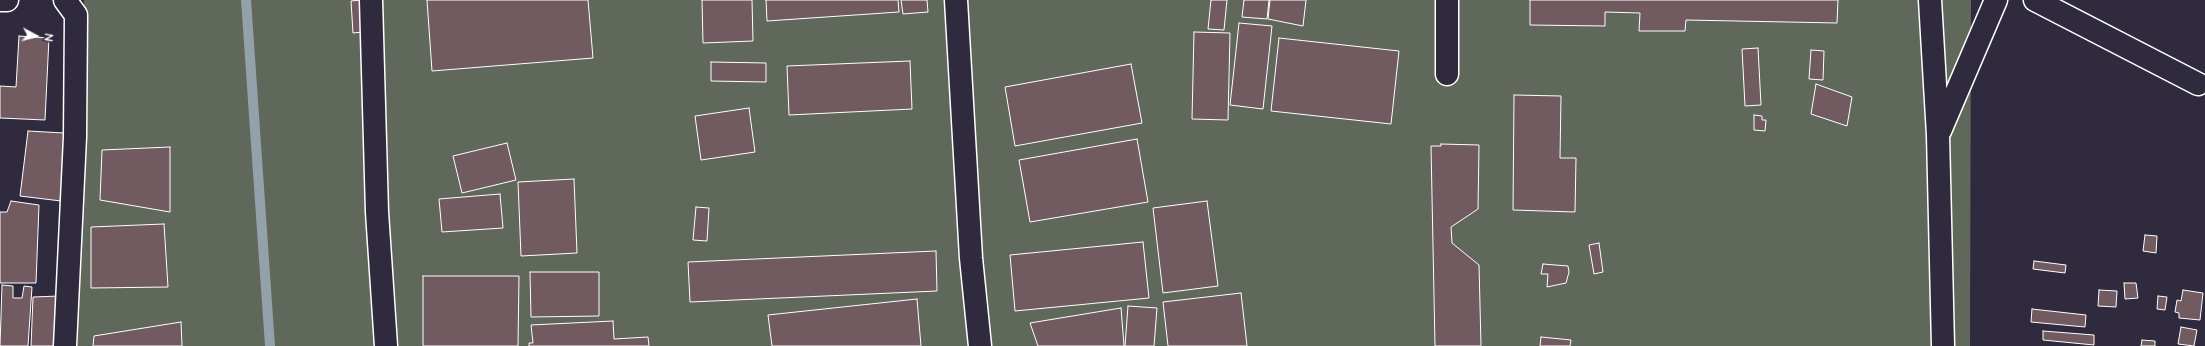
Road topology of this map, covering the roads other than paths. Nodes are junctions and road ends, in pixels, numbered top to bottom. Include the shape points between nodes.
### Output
1 (0, 0) edge
2 (7, 0) edge
3 (65, 0) edge
4 (371, 0) edge
5 (956, 0) edge
6 (1447, 0) edge
7 (1930, 0) edge
8 (1996, 0) edge
9 (2035, 0) edge
10 (1448, 74) dead end
11 (2198, 84) dead end
12 (1938, 135) junction
13 (65, 346) edge
14 (386, 346) edge
15 (980, 346) edge
16 (1943, 346) edge

1 - 2 street
3 - 13 street via 76,15 75,137
4 - 14 street via 377,212
5 - 15 street
6 - 10 street
7 - 12 street
8 - 12 street
9 - 11 street
12 - 16 street

